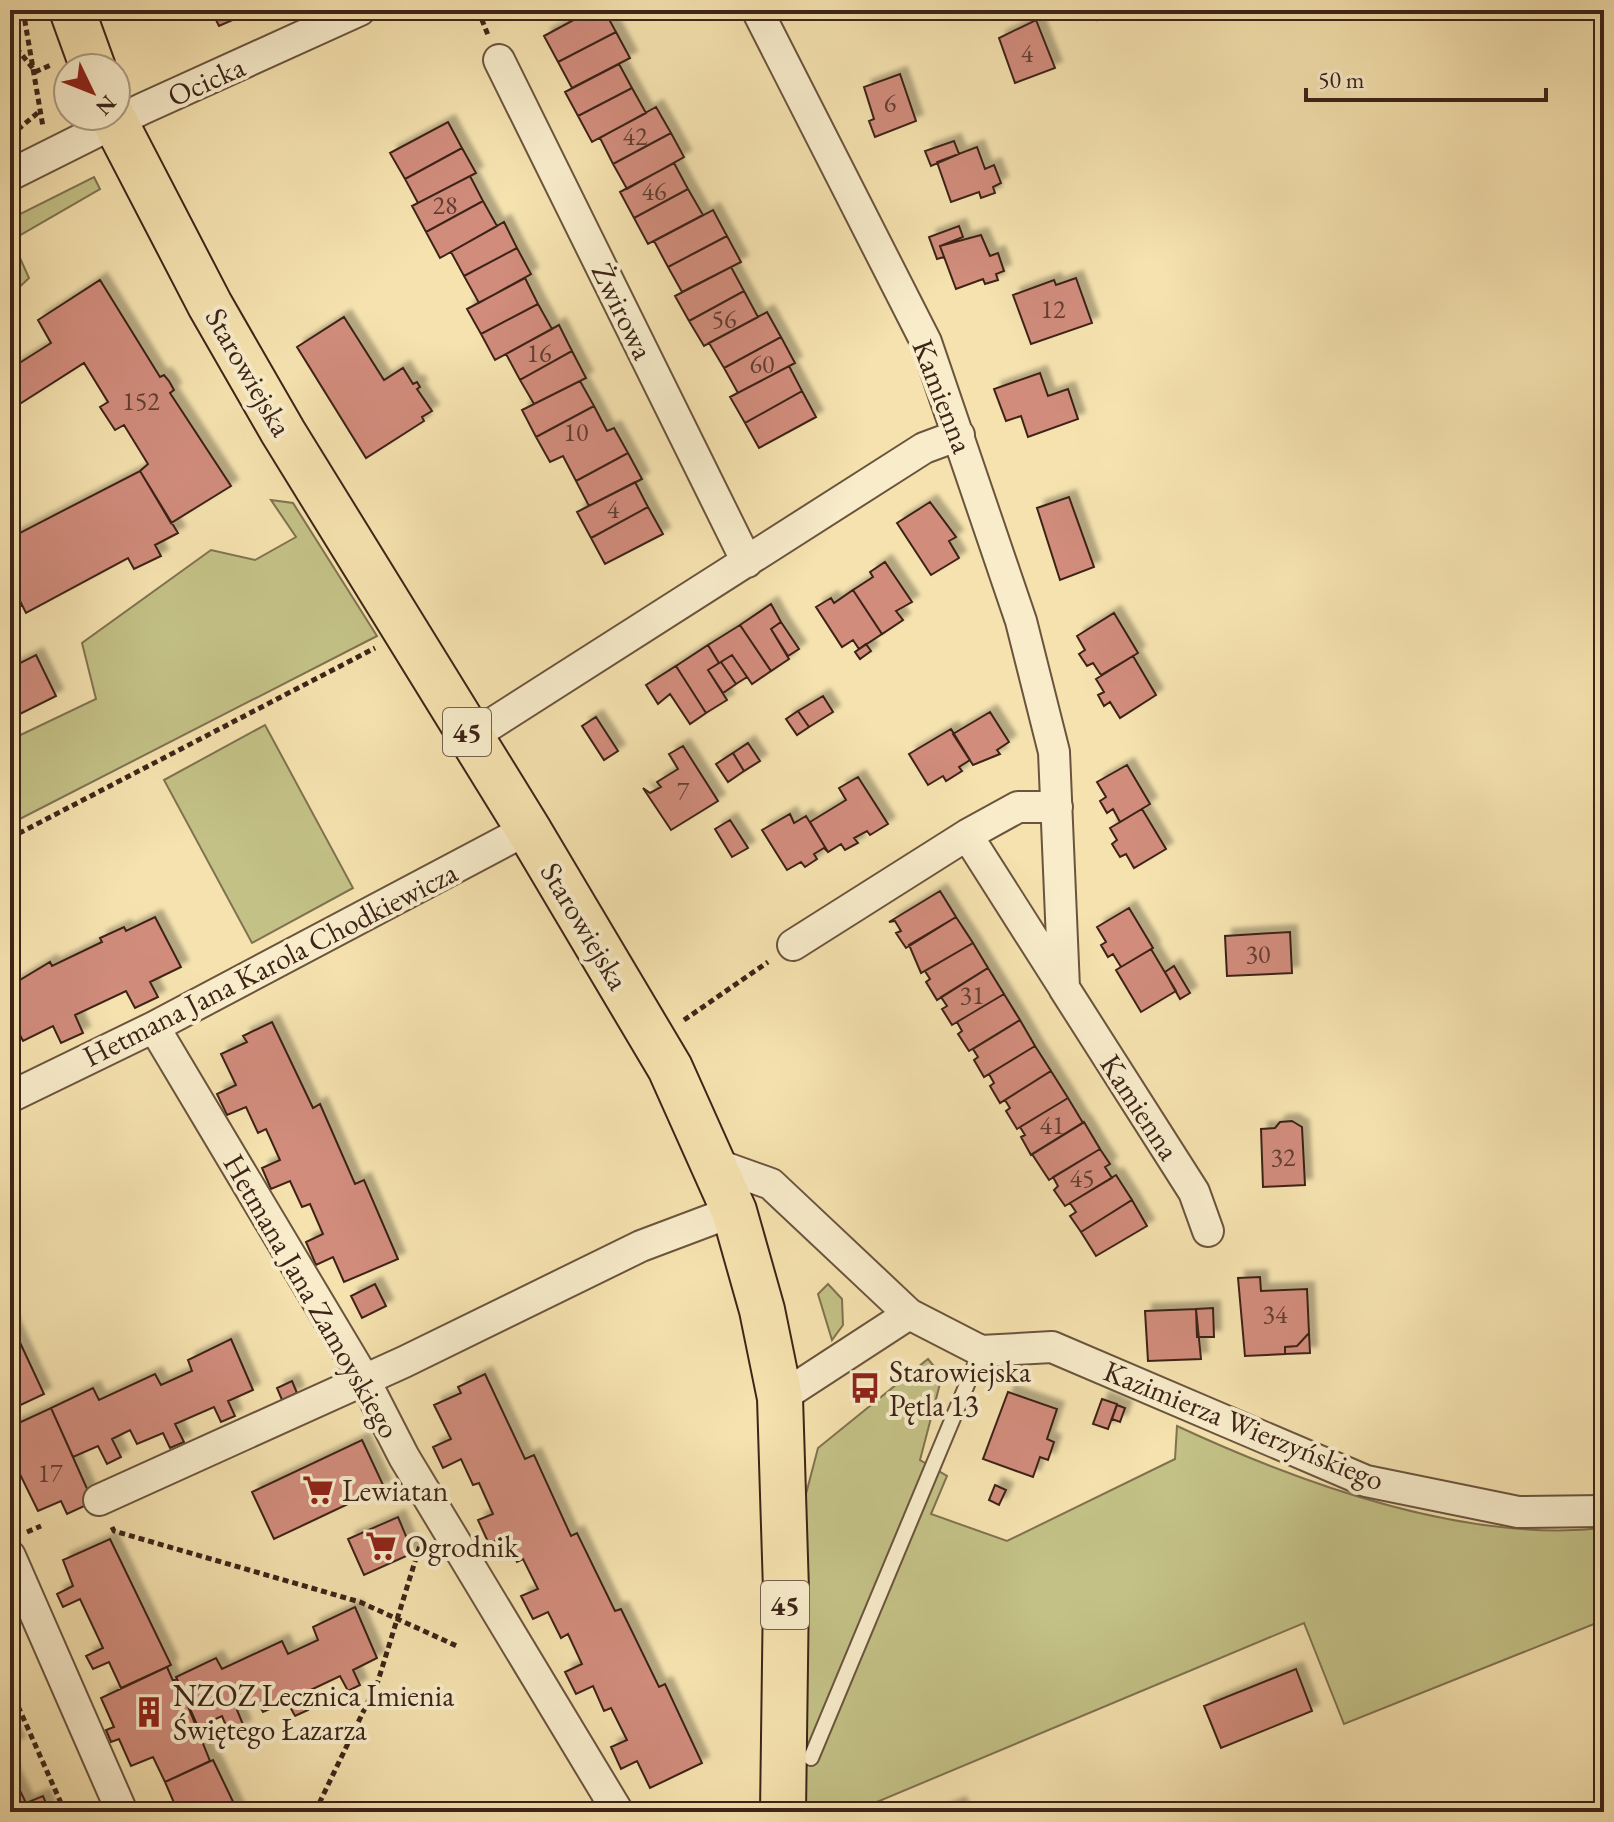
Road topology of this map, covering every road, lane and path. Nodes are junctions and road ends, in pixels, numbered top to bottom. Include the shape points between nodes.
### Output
1 (23, 10) edge
2 (72, 10) edge
3 (360, 10) edge
4 (757, 10) edge
5 (10, 40) edge
6 (87, 52) edge
7 (499, 60) dead end
8 (35, 72) junction
9 (40, 111) junction
10 (132, 112) edge
11 (92, 132) edge
12 (120, 132) edge
13 (10, 136) edge
14 (47, 157) junction
15 (10, 175) edge
16 (959, 435) junction
17 (747, 562) junction
18 (405, 629) junction
19 (471, 737) junction
20 (1057, 807) junction
21 (528, 829) junction
22 (967, 835) junction
23 (10, 838) edge
24 (793, 945) joint
25 (1064, 988) junction
26 (154, 1027) junction
27 (654, 1041) junction
28 (10, 1097) edge
29 (715, 1164) junction
30 (734, 1211) junction
31 (1208, 1231) dead end
32 (909, 1314) junction
33 (981, 1351) junction
34 (364, 1379) junction
35 (780, 1398) junction
36 (99, 1500) joint
37 (432, 1504) junction
38 (1604, 1511) edge
39 (10, 1556) edge
40 (397, 1619) junction
41 (459, 1647) dead end
42 (10, 1688) edge
43 (811, 1758) dead end
44 (65, 1812) edge
45 (122, 1812) edge
46 (315, 1812) edge
47 (618, 1812) edge
48 (783, 1812) edge

1 - 8 path
2 - 6 main road
3 - 10 street, Ocicka
4 - 16 street, Kamienna via 926,342
5 - 8 path
7 - 17 street, Żwirowa
8 - 9 path
9 - 13 path
9 - 14 path
11 - 14 street, Ocicka
12 - 18 main road, Starowiejska / 45 via 217,317
14 - 15 street, Ocicka
16 - 17 street via 924,448
16 - 20 street, Kamienna via 1021,621 1054,752
17 - 19 street
18 - 19 main road, Starowiejska / 45
18 - 23 path
19 - 21 main road, Starowiejska / 45
20 - 22 street via 1018,807
20 - 25 street, Kamienna
21 - 26 street, Hetmana Jana Karola Chodkiewicza
21 - 27 main road, Starowiejska / 45
22 - 24 street
22 - 25 street, Kamienna
24 - 27 path
25 - 31 street, Kamienna via 1194,1192
26 - 28 street, Hetmana Jana Karola Chodkiewicza
26 - 34 street, Hetmana Jana Zamoyskiego
27 - 29 main road, Starowiejska / 45
29 - 30 main road, Starowiejska / 45
29 - 32 street via 783,1192
30 - 34 street via 641,1246
30 - 35 main road, Starowiejska / 45
32 - 33 street
32 - 35 street
33 - 38 street, Kazimierza Wierzyńskiego via 1052,1347 1366,1481 1518,1512
33 - 43 lane
34 - 36 street
34 - 37 street, Hetmana Jana Zamoyskiego
35 - 48 main road, Starowiejska / 45 via 785,1475
36 - 40 path via 114,1531 345,1598
37 - 40 path
37 - 47 street, Hetmana Jana Zamoyskiego
39 - 45 street
40 - 41 path
40 - 46 path via 378,1681
42 - 44 path

